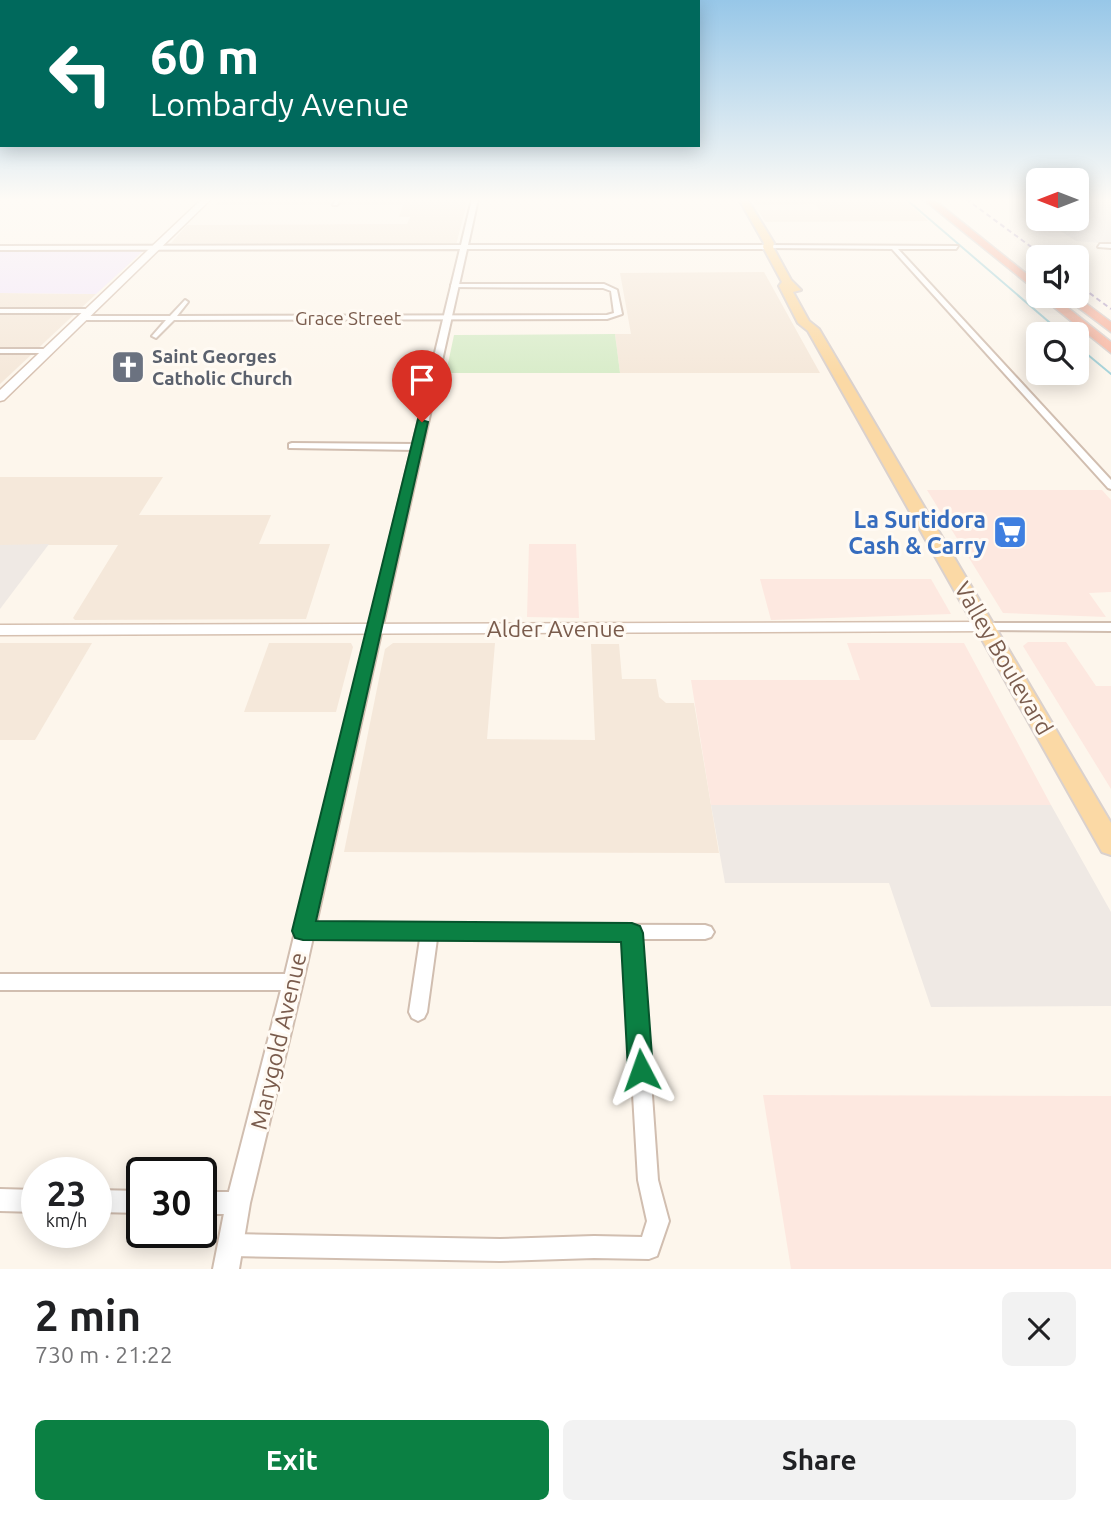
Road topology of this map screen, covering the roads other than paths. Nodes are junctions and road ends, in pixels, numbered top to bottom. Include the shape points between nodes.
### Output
1 (145, 258) edge
2 (460, 258) edge
3 (774, 258) edge
4 (903, 258) edge
5 (1000, 258) edge
6 (1026, 279) edge
7 (787, 282) joint
8 (453, 286) junction
9 (186, 302) dead end
10 (1061, 308) edge
11 (1085, 308) edge
12 (0, 311) edge
13 (87, 314) junction
14 (446, 317) junction
15 (171, 318) junction
16 (1111, 328) edge
17 (156, 336) dead end
18 (1111, 349) edge
19 (0, 351) edge
20 (48, 351) junction
21 (0, 397) edge
22 (292, 446) dead end
23 (416, 447) junction
24 (1111, 486) edge
25 (987, 627) junction
26 (1111, 627) edge
27 (374, 629) junction
28 (0, 630) edge
29 (1111, 845) edge
30 (303, 931) junction
31 (430, 932) junction
32 (705, 932) dead end
33 (632, 933) junction
34 (0, 982) edge
35 (293, 982) junction
36 (418, 1012) dead end
37 (0, 1200) edge
38 (21, 1201) edge
39 (217, 1203) edge
40 (239, 1203) junction
41 (232, 1245) junction
42 (226, 1269) edge

1 - 13 main road
2 - 8 street, Marygold Avenue
3 - 7 main road, Valley Boulevard
4 - 24 street
5 - 6 highway
7 - 25 main road, Valley Boulevard via 784,286 804,323 812,327
8 - 14 street, Marygold Avenue
8 - 14 street, Grace Street via 610,288 618,314
9 - 15 street
10 - 18 highway
11 - 16 highway
12 - 13 street, Grace Street
13 - 15 street, Grace Street
13 - 20 main road
14 - 15 street, Grace Street
14 - 23 street, Marygold Avenue
15 - 17 street
19 - 20 street
20 - 21 main road
22 - 23 street
23 - 27 street, Marygold Avenue
25 - 26 street, Alder Avenue
25 - 27 main road, Alder Avenue
25 - 29 main road, Valley Boulevard
27 - 28 main road, Alder Avenue
27 - 30 street, Marygold Avenue
30 - 31 street
30 - 35 street, Marygold Avenue
31 - 33 street
31 - 36 street
32 - 33 street
33 - 41 street via 648,1180 658,1221 649,1248 500,1251
34 - 35 street
35 - 40 street, Marygold Avenue
37 - 38 street
39 - 40 street
40 - 41 street, Marygold Avenue
41 - 42 street, Marygold Avenue

